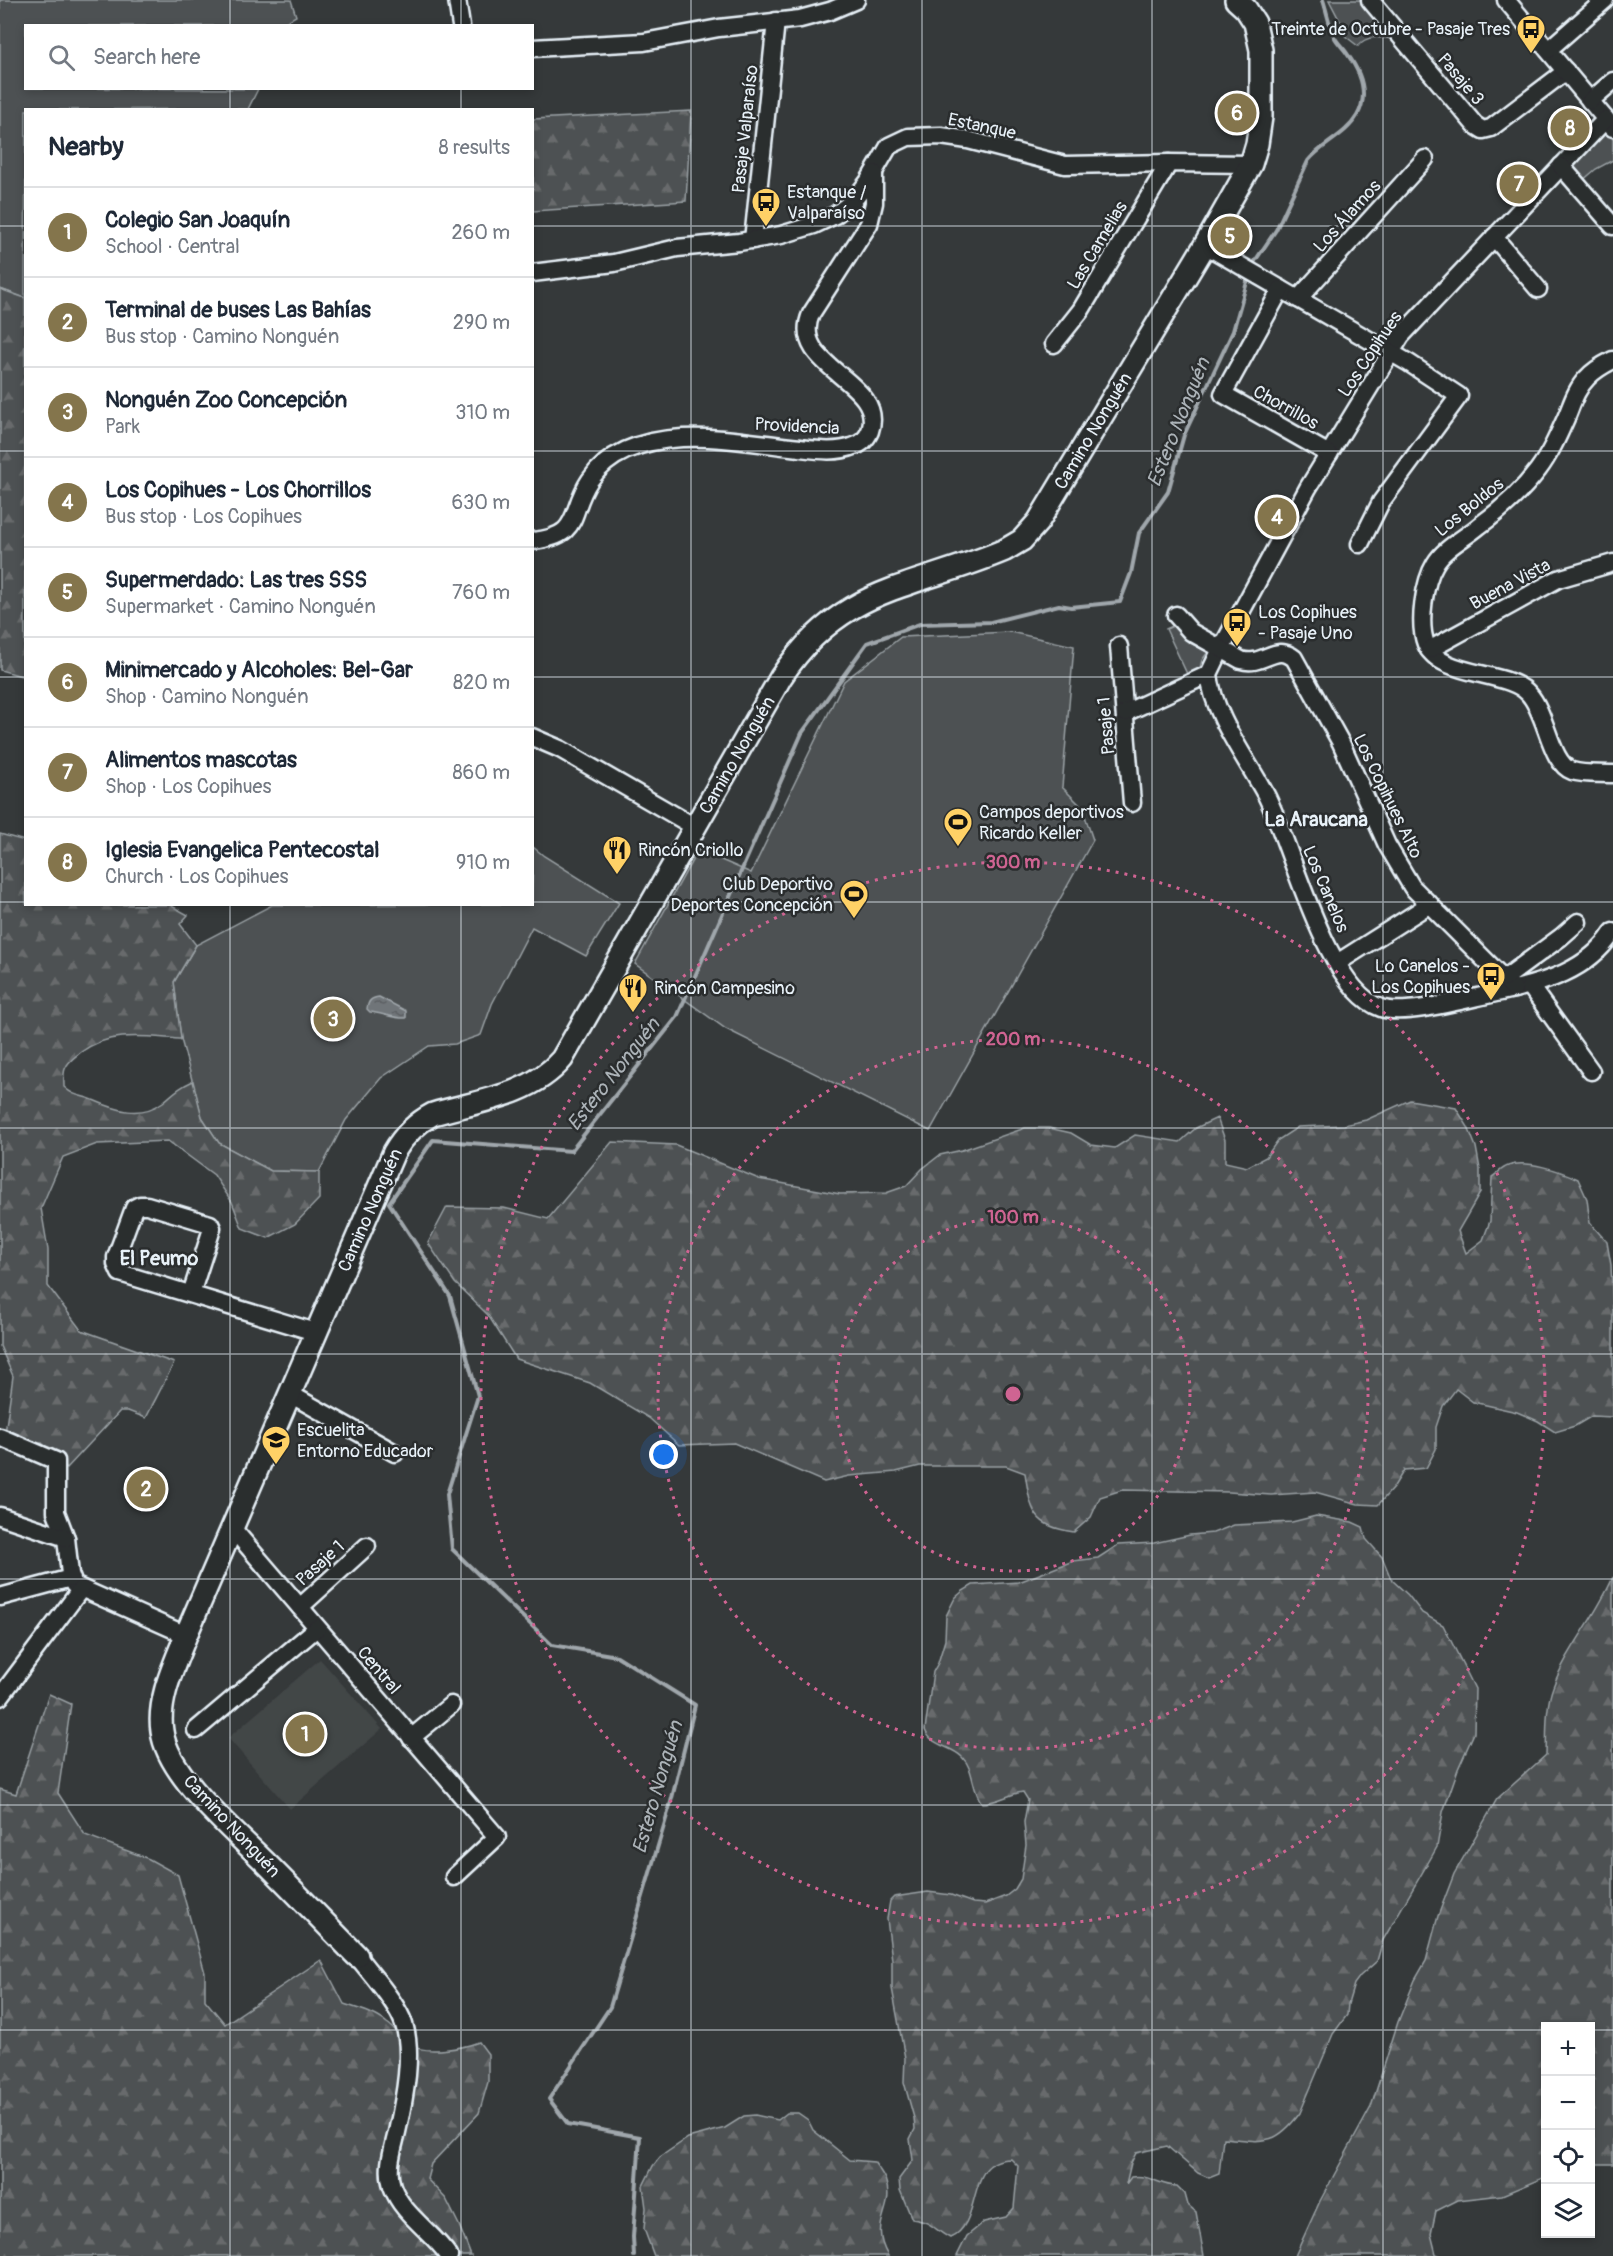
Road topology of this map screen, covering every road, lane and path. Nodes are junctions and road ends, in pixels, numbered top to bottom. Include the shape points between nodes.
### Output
1 (457, 0) edge
2 (856, 0) edge
3 (1236, 0) edge
4 (1370, 0) edge
5 (1506, 0) edge
6 (1605, 0) edge
7 (776, 21) junction
8 (462, 24) edge
9 (534, 48) edge
10 (1548, 50) junction
11 (1566, 71) junction
12 (1613, 81) edge
13 (1590, 101) junction
14 (1609, 124) edge
15 (1425, 159) dead end
16 (1169, 163) junction
17 (1251, 164) junction
18 (1561, 166) junction
19 (874, 173) junction
20 (1613, 226) edge
21 (1494, 237) junction
22 (753, 240) junction
23 (1205, 245) junction
24 (534, 273) edge
25 (1281, 289) junction
26 (1538, 289) dead end
27 (1298, 299) junction
28 (1054, 344) dead end
29 (1390, 353) junction
30 (1613, 360) edge
31 (1329, 454) junction
32 (534, 541) edge
33 (1360, 544) dead end
34 (1613, 563) edge
35 (1176, 615) dead end
36 (1119, 646) dead end
37 (1221, 649) junction
38 (1429, 650) junction
39 (1209, 675) junction
40 (1125, 713) junction
41 (534, 738) edge
42 (1613, 774) edge
43 (1132, 803) dead end
44 (695, 827) junction
45 (1430, 904) junction
46 (1578, 922) dead end
47 (1613, 932) edge
48 (1337, 963) junction
49 (1516, 984) junction
50 (1592, 1071) dead end
51 (191, 1294) junction
52 (315, 1332) junction
53 (290, 1394) junction
54 (0, 1437) edge
55 (395, 1453) dead end
56 (0, 1516) edge
57 (232, 1528) junction
58 (66, 1538) junction
59 (367, 1546) dead end
60 (76, 1583) junction
61 (0, 1597) edge
62 (300, 1607) junction
63 (317, 1628) junction
64 (186, 1635) junction
65 (0, 1697) edge
66 (451, 1705) dead end
67 (196, 1730) dead end
68 (411, 1738) junction
69 (454, 1877) dead end
70 (357, 1956) joint
71 (449, 2256) edge

1 - 8 street
2 - 7 street via 815,16
3 - 17 main road, Camino Nonguén via 1255,23 1261,50 1261,117
4 - 11 street, Pasaje 3 via 1480,129 1491,128
5 - 10 street
6 - 10 street
7 - 9 street via 644,42
7 - 22 street, Pasaje Valparaíso
10 - 11 street
11 - 13 street
12 - 13 street
13 - 14 street
14 - 18 street, Los Copihues
15 - 27 street, Los Álamos
16 - 17 street, Estanque
16 - 19 street, Estanque via 1065,165 969,140 908,136 889,146
16 - 28 street, Las Camelias via 1081,310
17 - 23 main road, Camino Nonguén
18 - 20 street
18 - 21 street, Los Copihues
19 - 22 street, Estanque via 853,201 835,214 802,229
19 - 32 street, Providencia via 869,224 807,326 808,339 815,351 856,389 866,404 871,420 865,439 855,446 831,450 696,438 635,447 612,458 596,472 568,528 557,536
21 - 26 street
21 - 29 street, Los Copihues via 1410,325
22 - 24 street, Estanque via 677,248 614,262
23 - 25 street
23 - 44 main road, Camino Nonguén via 1030,532 1014,546 996,554 865,600 821,629 781,677
25 - 27 street
25 - 31 street, Chorrillos via 1223,394
27 - 29 street
29 - 31 street, Los Copihues
29 - 33 street via 1459,396 1381,502
30 - 38 street, Los Boldos via 1593,372 1579,387 1552,447 1529,481 1435,564 1423,608
31 - 37 street, Los Copihues
34 - 38 street, Buena Vista via 1558,579
35 - 37 street, Los Copihues Alto via 1191,632
36 - 40 street, Pasaje 1
37 - 39 street
37 - 45 street, Los Copihues Alto via 1248,663 1279,651 1294,658 1341,743 1387,845 1412,887
38 - 42 street via 1447,664 1528,693 1544,719 1562,765 1587,774
39 - 40 street
39 - 48 street, Los Canelos via 1221,713 1267,798 1316,923
40 - 43 street, Pasaje 1
41 - 44 street
44 - 52 main road, Camino Nonguén via 554,1068 517,1090 433,1114 405,1135
45 - 48 street
45 - 49 street, Los Copihues Alto
46 - 49 street
47 - 49 street via 1583,963 1554,978
48 - 49 street, Los Canelos via 1356,992 1382,1009 1418,1009
49 - 50 street
51 - 51 street via 210,1224 140,1204 134,1208 116,1257 120,1273
51 - 52 street
52 - 53 main road, Camino Nonguén
53 - 55 street
53 - 57 main road, Camino Nonguén
54 - 58 street via 56,1461 56,1512
56 - 58 street
57 - 62 street, Central
57 - 64 main road, Camino Nonguén
58 - 60 street
59 - 62 street, Pasaje 1
60 - 61 street
60 - 64 street
60 - 65 street
62 - 63 street, Central
63 - 67 street
63 - 68 street, Central
64 - 70 main road, Camino Nonguén via 163,1704 162,1731 169,1754 199,1795
66 - 68 street
68 - 69 street, Central via 497,1837
70 - 71 street, Camino Nonguén via 402,2019 408,2041 403,2104 389,2169 391,2184 400,2205

